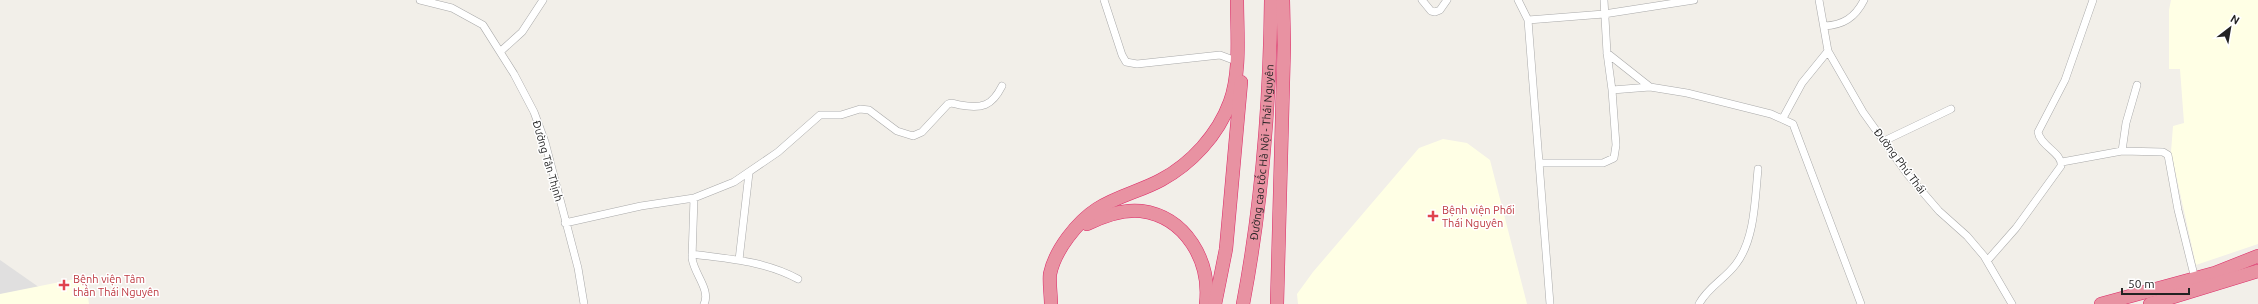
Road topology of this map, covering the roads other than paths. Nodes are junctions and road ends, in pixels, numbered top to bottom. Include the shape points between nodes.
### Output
1 (420, 0) edge
2 (543, 0) edge
3 (1104, 0) edge
4 (1237, 0) edge
5 (1244, 0) edge
6 (1272, 0) edge
7 (1283, 0) edge
8 (1422, 0) edge
9 (1447, 0) edge
10 (1518, 0) edge
11 (1604, 0) edge
12 (1694, 0) edge
13 (1819, 0) edge
14 (1864, 0) edge
15 (2093, 0) edge
16 (1604, 14) junction
17 (1528, 20) junction
18 (1824, 26) junction
19 (501, 51) junction
20 (1828, 51) junction
21 (1607, 53) junction
22 (1236, 61) junction
23 (2137, 85) dead end
24 (1002, 86) dead end
25 (1650, 87) junction
26 (1612, 90) junction
27 (1951, 109) dead end
28 (1783, 118) junction
29 (1884, 141) junction
30 (2122, 151) junction
31 (2062, 162) junction
32 (1540, 163) junction
33 (1758, 169) dead end
34 (749, 173) junction
35 (694, 198) junction
36 (565, 223) junction
37 (1075, 229) junction
38 (692, 254) junction
39 (2258, 256) edge
40 (739, 260) junction
41 (1987, 261) junction
42 (2258, 271) edge
43 (798, 279) dead end
44 (2195, 279) junction
45 (584, 304) edge
46 (704, 304) edge
47 (1051, 304) edge
48 (1206, 304) edge
49 (1215, 304) edge
50 (1243, 304) edge
51 (1277, 304) edge
52 (1550, 304) edge
53 (1699, 304) edge
54 (1861, 304) edge
55 (2012, 304) edge
56 (2101, 304) edge
57 (2150, 304) edge

1 - 19 street, Đường Tân Thịnh via 452,8 469,16 483,25
2 - 19 street via 522,32
3 - 22 street via 1126,62 1137,64 1220,55
4 - 22 highway
5 - 49 highway via 1244,54 1226,249
6 - 50 highway, Đường cao tốc Hà Nội - Thái Nguyên via 1266,141
7 - 51 highway via 1284,52
8 - 9 street via 1431,12 1440,10
10 - 17 street
11 - 16 street
12 - 16 street
13 - 18 street, Đường Phú Thái
14 - 18 street via 1859,9 1843,23
15 - 31 street via 2065,80 2038,132 2043,143
16 - 17 street
16 - 21 street
17 - 32 street
18 - 20 street, Đường Phú Thái
19 - 36 street, Đường Tân Thịnh via 534,112 545,142
20 - 28 street via 1802,83
20 - 29 street, Đường Phú Thái via 1862,112
21 - 25 street
21 - 26 street
22 - 37 highway via 1230,102 1215,130 1189,161 1161,180 1097,209
23 - 30 street via 2124,133
24 - 34 street via 989,104 973,106 951,102 922,132 913,136 897,130 869,110 854,110 841,115 820,115 778,152
25 - 26 street
25 - 28 street via 1687,93
26 - 32 street via 1616,145 1614,158 1603,163
27 - 29 street
28 - 54 street via 1793,124
29 - 41 street, Đường Phú Thái via 1908,175 1939,211 1967,236
30 - 31 street
30 - 44 street via 2163,152 2168,155
31 - 41 street via 2026,216
32 - 52 street
33 - 53 street via 1745,247 1737,263 1708,291
34 - 35 street
34 - 40 street
35 - 36 street via 641,206
35 - 38 street
36 - 45 street, Đường Tân Thịnh via 578,268
37 - 47 highway via 1060,250 1050,274
37 - 48 highway via 1120,212 1140,211 1159,216 1178,227 1194,246 1205,268 1208,292
38 - 40 street
38 - 46 street via 693,268 706,292
39 - 44 highway
40 - 43 street via 781,270
41 - 55 street, Đường Phú Thái
42 - 57 highway
44 - 56 highway

